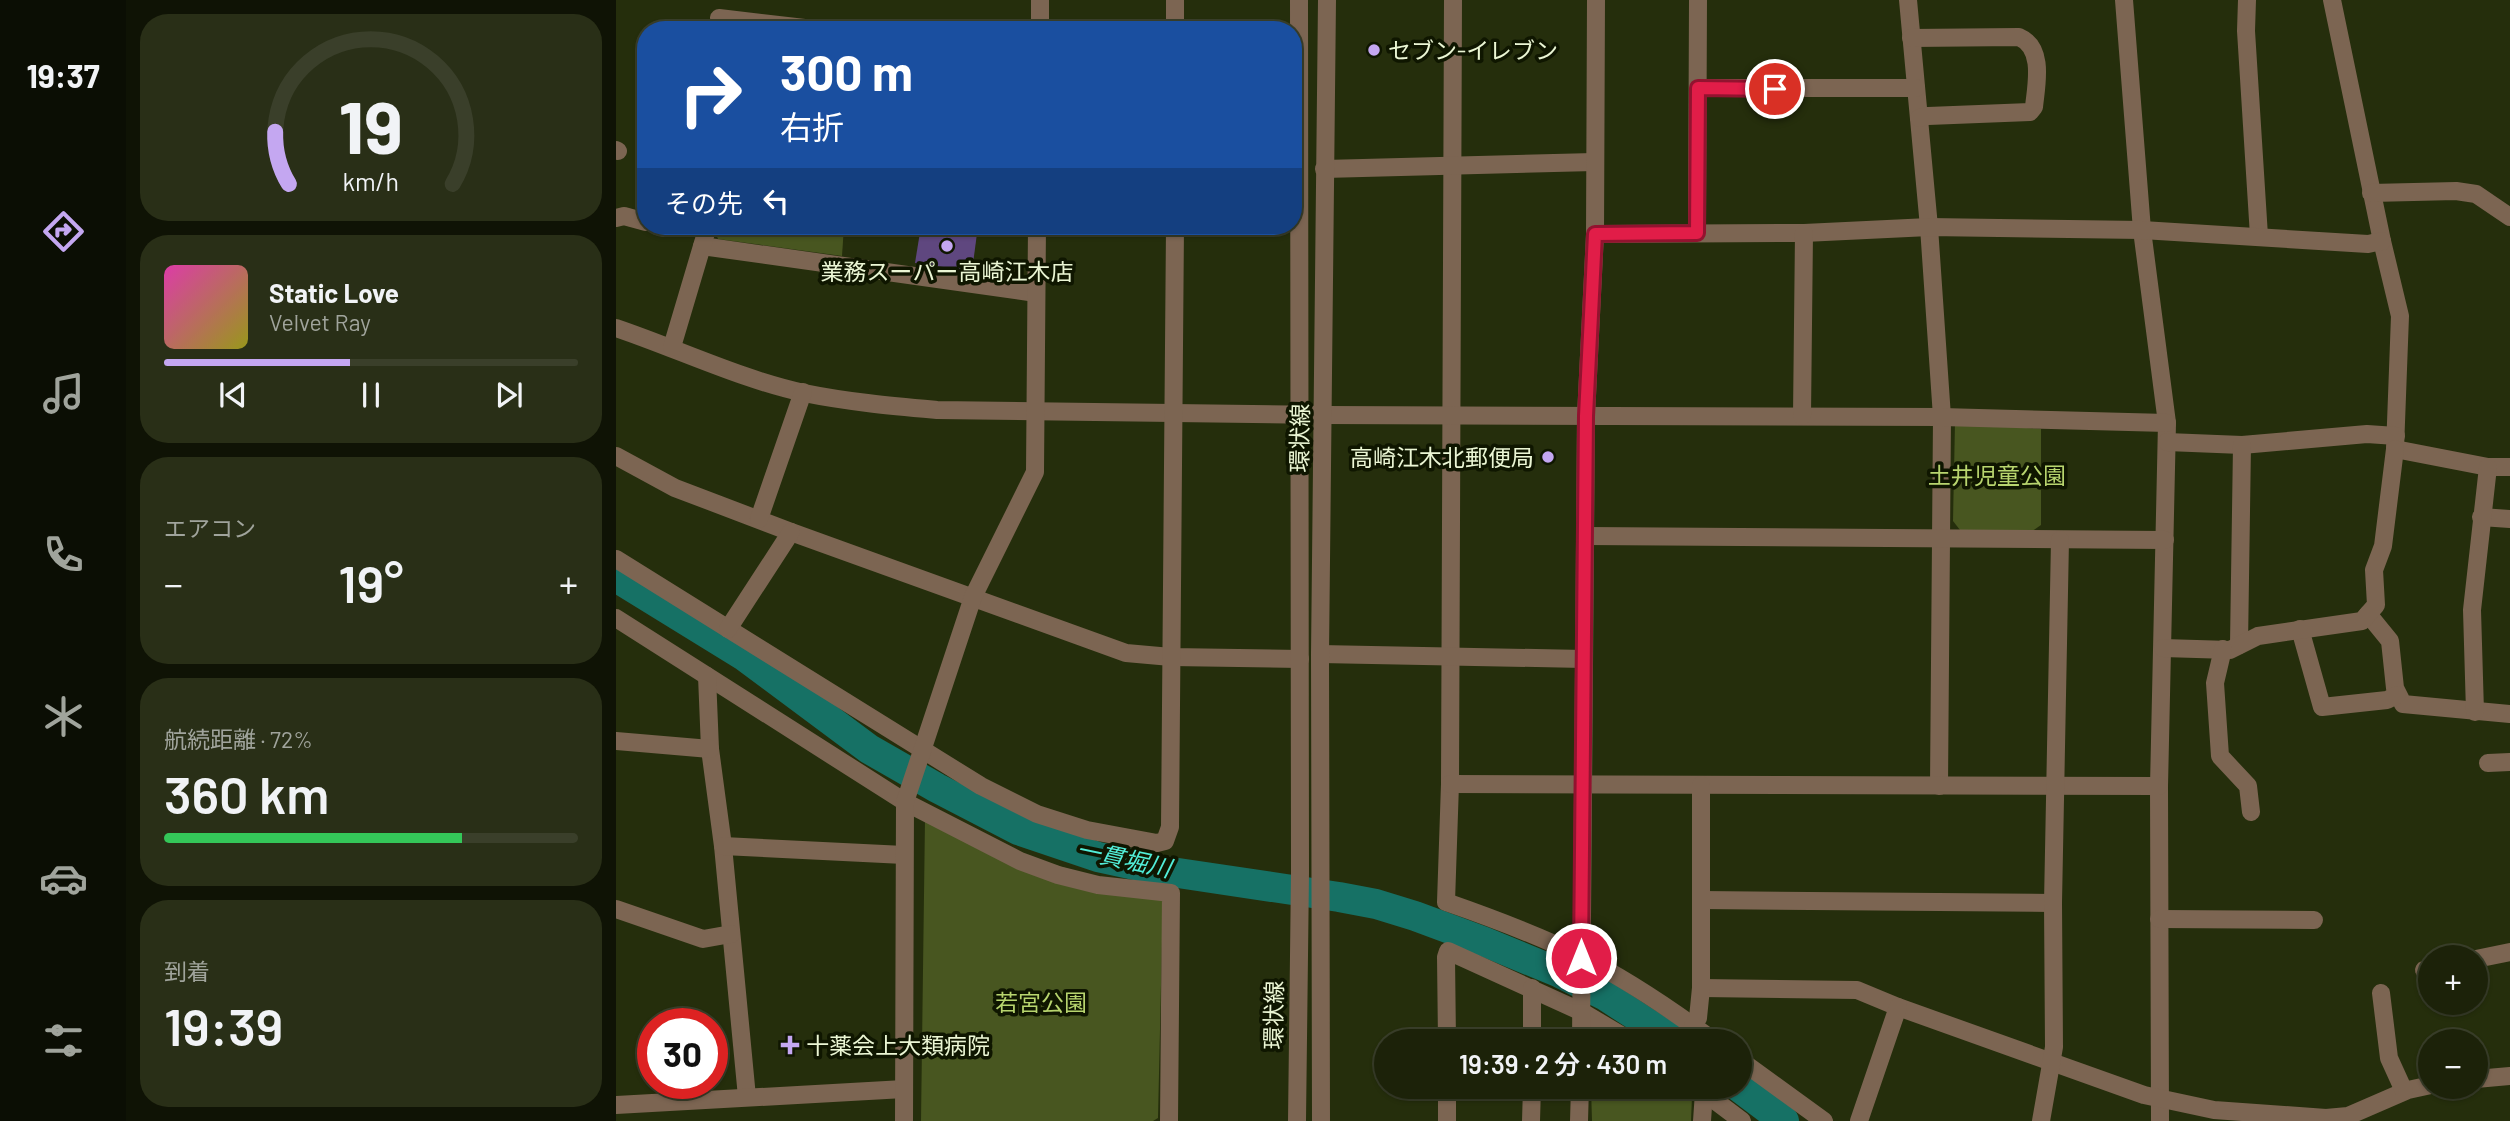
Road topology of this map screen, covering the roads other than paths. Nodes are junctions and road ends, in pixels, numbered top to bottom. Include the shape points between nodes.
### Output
1 (1040, 0) edge
2 (1175, 0) edge
3 (1299, 0) edge
4 (1326, 0) edge
5 (1453, 0) edge
6 (1596, 0) edge
7 (1698, 0) edge
8 (1908, 0) edge
9 (2124, 0) edge
10 (2247, 0) edge
11 (2332, 0) edge
12 (718, 16) edge
13 (755, 21) edge
14 (1040, 21) edge
15 (1175, 21) edge
16 (1299, 21) edge
17 (1912, 38) junction
18 (1698, 88) junction
19 (1916, 88) junction
20 (1919, 118) junction
21 (1594, 162) junction
22 (1453, 165) junction
23 (1324, 169) junction
24 (2371, 193) junction
25 (2510, 217) edge
26 (616, 218) edge
27 (637, 220) edge
28 (1929, 227) junction
29 (2141, 230) junction
30 (1697, 233) junction
31 (1804, 233) junction
32 (1595, 234) junction
33 (705, 235) edge
34 (1037, 235) edge
35 (1175, 235) edge
36 (1297, 235) edge
37 (2259, 236) junction
38 (2382, 241) junction
39 (702, 246) junction
40 (1035, 293) junction
41 (616, 328) edge
42 (672, 347) junction
43 (803, 393) junction
44 (1037, 411) junction
45 (1171, 413) junction
46 (1298, 414) junction
47 (1324, 415) junction
48 (1452, 415) junction
49 (1586, 416) junction
50 (1802, 416) junction
51 (1942, 417) junction
52 (2167, 422) junction
53 (2167, 442) junction
54 (2396, 442) junction
55 (2242, 445) junction
56 (616, 456) edge
57 (2488, 467) junction
58 (2510, 467) edge
59 (2481, 517) junction
60 (759, 519) junction
61 (2510, 519) edge
62 (790, 532) junction
63 (1584, 536) junction
64 (1940, 539) junction
65 (2060, 540) junction
66 (2165, 540) junction
67 (616, 559) edge
68 (973, 597) junction
69 (2368, 614) junction
70 (616, 618) edge
71 (728, 629) junction
72 (2300, 629) junction
73 (2231, 647) junction
74 (2163, 648) junction
75 (1320, 654) junction
76 (1171, 657) junction
77 (1451, 657) junction
78 (1300, 659) junction
79 (1584, 659) junction
80 (707, 676) junction
81 (2397, 695) junction
82 (2475, 712) junction
83 (2510, 713) edge
84 (616, 741) edge
85 (710, 749) junction
86 (922, 751) junction
87 (2488, 762) dead end
88 (2510, 762) edge
89 (1450, 784) junction
90 (1582, 785) junction
91 (1701, 785) junction
92 (1939, 786) junction
93 (2159, 786) junction
94 (2054, 788) junction
95 (905, 802) junction
96 (2251, 813) dead end
97 (723, 846) junction
98 (904, 855) junction
99 (1701, 901) junction
100 (2053, 903) junction
101 (616, 909) edge
102 (2159, 919) junction
103 (2314, 920) dead end
104 (732, 934) junction
105 (2510, 953) edge
106 (1581, 957) junction
107 (2488, 957) edge
108 (1532, 988) junction
109 (1701, 988) junction
110 (2381, 993) dead end
111 (1898, 1007) junction
112 (1582, 1011) junction
113 (1693, 1026) junction
114 (1447, 1029) edge
115 (1532, 1029) edge
116 (1581, 1029) edge
117 (1611, 1029) edge
118 (1697, 1029) edge
119 (2052, 1060) junction
120 (1752, 1069) edge
121 (2510, 1076) edge
122 (2488, 1078) edge
123 (2418, 1088) edge
124 (904, 1089) junction
125 (2404, 1091) junction
126 (747, 1097) junction
127 (2159, 1098) junction
128 (1447, 1099) edge
129 (1532, 1099) edge
130 (1580, 1099) edge
131 (1701, 1099) edge
132 (1713, 1099) edge
133 (616, 1105) edge
134 (904, 1121) edge
135 (1169, 1121) edge
136 (1297, 1121) edge
137 (1321, 1121) edge
138 (1447, 1121) edge
139 (1531, 1121) edge
140 (1579, 1121) edge
141 (1702, 1121) edge
142 (1742, 1121) edge
143 (1824, 1121) edge
144 (1859, 1121) edge
145 (2041, 1121) edge
146 (2160, 1121) edge

1 - 14 street
2 - 15 street
3 - 16 street, 環状線
4 - 23 street, 環状線
5 - 22 street
6 - 21 street
7 - 18 street
8 - 17 street
9 - 29 street
10 - 37 street
11 - 24 street
12 - 13 street
17 - 19 street
17 - 20 street via 2019,37 2037,57 2030,113
18 - 19 street
18 - 30 street
19 - 20 street
20 - 28 street
21 - 22 street
21 - 32 street
22 - 23 street
22 - 48 street
23 - 47 street, 環状線
24 - 25 street via 2466,192
24 - 38 street
26 - 27 street
28 - 29 street
28 - 31 street
28 - 51 street
29 - 37 street
29 - 52 street
30 - 31 street
30 - 32 street
31 - 50 street
32 - 49 street
33 - 39 street
34 - 40 street
35 - 45 street
36 - 46 street, 環状線
37 - 38 street via 2368,244
38 - 54 street via 2400,316
39 - 40 street
39 - 42 street
40 - 44 street
41 - 42 street
42 - 43 street
43 - 44 street via 937,410
43 - 60 street
44 - 45 street
44 - 68 street via 1035,472
45 - 46 street
45 - 76 street
46 - 47 street
46 - 78 street, 環状線
47 - 48 street
47 - 75 street, 環状線
48 - 49 street
48 - 77 street
49 - 50 street
49 - 63 street
50 - 51 street
51 - 52 street
51 - 64 street
52 - 53 street
53 - 55 street
53 - 66 street
54 - 55 street via 2367,434
54 - 57 street
54 - 69 street via 2383,546 2374,570 2376,605
55 - 73 street
56 - 60 street via 675,488
57 - 58 street
57 - 59 street
59 - 61 street
59 - 82 street via 2472,610
60 - 62 street
62 - 68 street
62 - 71 street
63 - 64 street
63 - 79 street
64 - 65 street
64 - 92 street
65 - 66 street
65 - 94 street
66 - 74 street
67 - 71 street
68 - 76 street via 1125,653
68 - 86 street
69 - 72 street via 2362,621
69 - 81 street via 2390,641
70 - 80 street
71 - 86 street
72 - 73 street via 2258,636
72 - 81 street via 2322,707
73 - 74 street
73 - 96 street via 2216,683 2220,756 2248,786
74 - 93 street
75 - 77 street
75 - 137 street, 環状線
76 - 78 street
76 - 86 street via 1170,827 1165,841 1087,830 1037,814
77 - 79 street
77 - 89 street
78 - 136 street, 環状線
79 - 90 street
80 - 85 street
80 - 95 street
81 - 82 street via 2403,704
82 - 83 street
84 - 85 street
85 - 97 street
86 - 95 street
87 - 88 street
89 - 90 street
89 - 106 street via 1446,902
90 - 91 street
90 - 106 street
91 - 92 street
91 - 99 street
92 - 94 street
93 - 94 street
93 - 102 street
94 - 100 street
95 - 98 street
95 - 135 street via 1020,861 1058,875 1098,885 1171,893
97 - 98 street
97 - 104 street
98 - 124 street
99 - 100 street
99 - 109 street
100 - 119 street
101 - 104 street via 703,939
102 - 103 street
102 - 127 street
104 - 126 street
105 - 107 street
106 - 112 street
106 - 113 street
108 - 112 street
108 - 114 street via 1448,951
108 - 115 street
109 - 111 street via 1857,990
109 - 113 street
110 - 125 street via 2389,1058
111 - 119 street
111 - 144 street
112 - 116 street
112 - 117 street
113 - 118 street
119 - 127 street
119 - 145 street
120 - 143 street
121 - 122 street
123 - 125 street
124 - 126 street
124 - 134 street
125 - 127 street via 2348,1116 2326,1118 2214,1110
126 - 133 street
127 - 146 street
128 - 138 street
129 - 139 street
130 - 140 street
131 - 141 street
132 - 142 street

